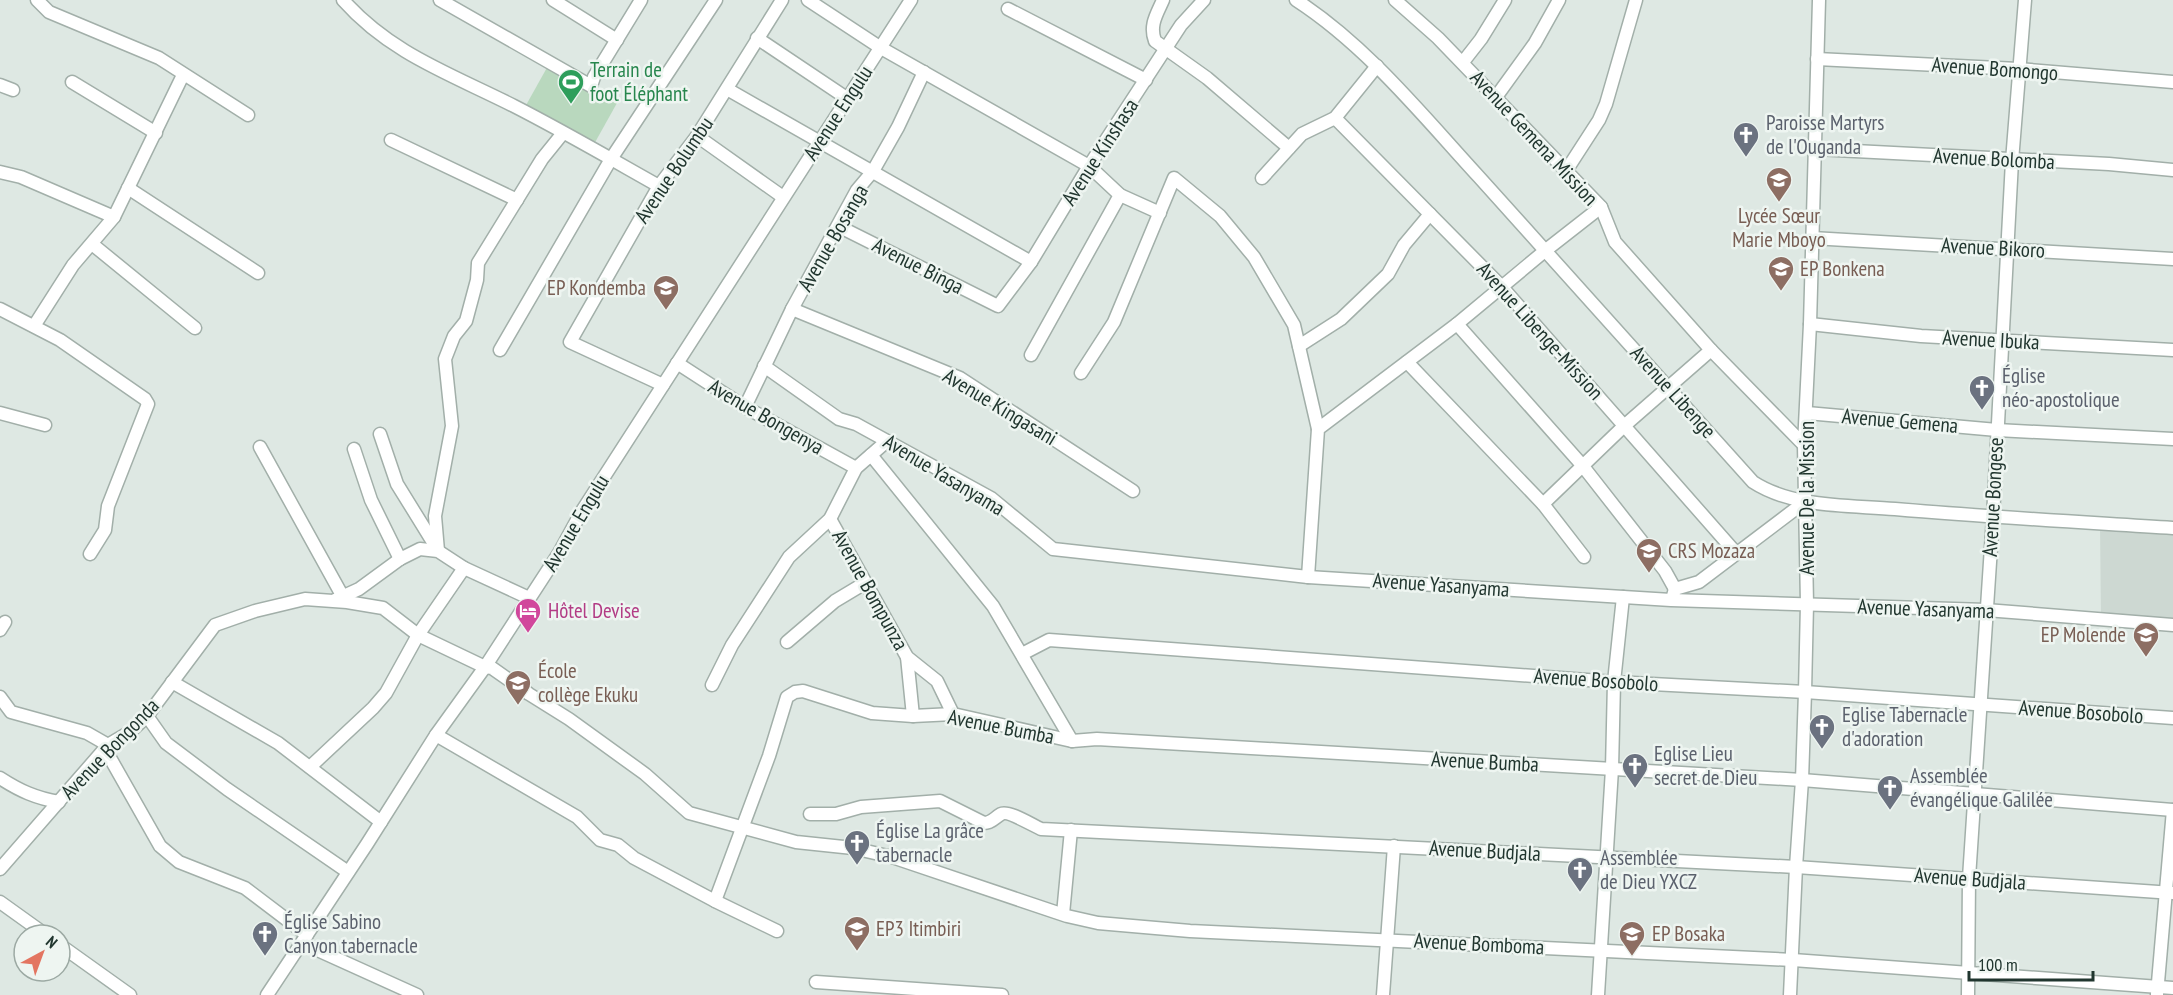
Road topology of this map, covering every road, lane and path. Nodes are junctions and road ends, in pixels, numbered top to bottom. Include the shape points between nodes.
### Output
1 (38, 0) edge
2 (343, 0) edge
3 (440, 0) edge
4 (554, 0) edge
5 (641, 0) edge
6 (716, 0) edge
7 (782, 0) edge
8 (808, 0) edge
9 (911, 0) edge
10 (1164, 0) edge
11 (1204, 0) edge
12 (1296, 0) edge
13 (1505, 0) edge
14 (1559, 0) edge
15 (1636, 0) edge
16 (1819, 0) edge
17 (2025, 0) edge
18 (1403, 2) edge
19 (1008, 9) dead end
20 (757, 38) junction
21 (617, 40) junction
22 (881, 48) junction
23 (1165, 50) junction
24 (1817, 59) junction
25 (1462, 62) junction
26 (1377, 66) junction
27 (2018, 69) junction
28 (924, 72) junction
29 (183, 75) junction
30 (1146, 80) junction
31 (72, 82) dead end
32 (2173, 82) edge
33 (0, 85) edge
34 (728, 89) junction
35 (13, 90) dead end
36 (1496, 97) junction
37 (848, 99) junction
38 (248, 115) dead end
39 (1335, 118) junction
40 (156, 133) junction
41 (563, 133) junction
42 (697, 136) junction
43 (391, 140) dead end
44 (820, 142) junction
45 (1289, 148) junction
46 (1816, 149) junction
47 (611, 159) junction
48 (2012, 161) junction
49 (1089, 166) junction
50 (2173, 170) edge
51 (0, 171) edge
52 (873, 171) junction
53 (1566, 171) junction
54 (1262, 178) dead end
55 (659, 186) junction
56 (129, 188) junction
57 (1120, 195) junction
58 (783, 197) junction
59 (518, 200) junction
60 (1601, 207) junction
61 (1160, 213) junction
62 (1430, 214) junction
63 (114, 217) junction
64 (838, 226) junction
65 (1812, 238) junction
66 (92, 244) junction
67 (1546, 250) junction
68 (2007, 250) junction
69 (2173, 259) edge
70 (1031, 262) junction
71 (258, 273) dead end
72 (1502, 287) junction
73 (998, 306) joint
74 (0, 309) edge
75 (792, 309) junction
76 (1457, 324) junction
77 (1810, 324) junction
78 (34, 326) junction
79 (195, 328) dead end
80 (2002, 340) junction
81 (1299, 346) junction
82 (500, 350) dead end
83 (1711, 350) junction
84 (2173, 350) edge
85 (1031, 355) dead end
86 (1407, 362) junction
87 (677, 363) junction
88 (764, 366) junction
89 (1081, 373) dead end
90 (663, 385) junction
91 (1668, 387) junction
92 (745, 407) junction
93 (0, 413) edge
94 (1807, 413) junction
95 (45, 424) dead end
96 (1624, 426) junction
97 (1318, 429) junction
98 (1997, 430) junction
99 (380, 434) dead end
100 (2173, 439) edge
101 (887, 441) junction
102 (1804, 445) junction
103 (260, 447) dead end
104 (354, 448) dead end
105 (872, 455) junction
106 (1582, 465) junction
107 (856, 468) junction
108 (1133, 491) dead end
109 (1806, 501) junction
110 (1543, 504) junction
111 (1993, 517) junction
112 (830, 519) junction
113 (2173, 528) edge
114 (438, 551) junction
115 (1736, 553) junction
116 (90, 555) dead end
117 (1584, 557) dead end
118 (400, 559) junction
119 (464, 568) junction
120 (1308, 577) junction
121 (865, 583) junction
122 (1673, 594) junction
123 (1623, 597) junction
124 (529, 598) junction
125 (338, 599) junction
126 (1807, 604) junction
127 (1986, 610) junction
128 (215, 625) joint
129 (2173, 625) edge
130 (418, 635) junction
131 (787, 642) dead end
132 (1022, 654) junction
133 (908, 657) junction
134 (485, 667) junction
135 (172, 682) junction
136 (1614, 682) junction
137 (712, 685) dead end
138 (1805, 692) junction
139 (0, 697) edge
140 (1980, 705) junction
141 (953, 714) junction
142 (147, 716) junction
143 (913, 716) junction
144 (2173, 718) edge
145 (436, 735) junction
146 (1072, 741) junction
147 (107, 747) junction
148 (310, 767) junction
149 (1612, 770) junction
150 (0, 778) edge
151 (1802, 780) junction
152 (1976, 792) junction
153 (59, 802) junction
154 (2173, 810) edge
155 (810, 814) dead end
156 (381, 822) junction
157 (741, 828) junction
158 (1071, 830) junction
159 (1394, 846) junction
160 (1606, 857) junction
161 (1796, 867) junction
162 (0, 869) edge
163 (348, 872) junction
164 (1970, 878) junction
165 (2169, 893) edge
166 (715, 901) junction
167 (0, 902) edge
168 (1063, 914) junction
169 (29, 923) edge
170 (777, 931) dead end
171 (305, 939) junction
172 (1388, 940) junction
173 (1601, 949) junction
174 (72, 954) edge
175 (1793, 960) junction
176 (1969, 974) junction
177 (816, 982) dead end
178 (2173, 988) edge
179 (2158, 991) edge
180 (130, 995) edge
181 (267, 995) edge
182 (417, 995) edge
183 (1002, 995) edge
184 (1383, 995) edge
185 (1598, 995) edge
186 (1790, 995) edge
187 (1968, 995) edge

1 - 29 street via 49,12 159,58
2 - 41 street via 373,30 411,56
3 - 21 street via 591,86
4 - 21 street
5 - 21 street
6 - 47 street
7 - 20 street, Avenue Bolumbu
8 - 22 street
9 - 22 street, Avenue Engulu
10 - 23 street via 1151,32
11 - 23 street, Avenue Kinshasa via 1181,24
12 - 26 street, Avenue Libenge
13 - 25 street
14 - 36 street via 1535,44
15 - 53 street via 1606,104
16 - 24 street, Avenue De la Mission
17 - 27 street, Avenue Bongese
18 - 25 street, Avenue Gemena Mission
19 - 30 street
20 - 34 street, Avenue Bolumbu
20 - 37 street
22 - 28 street
22 - 37 street, Avenue Engulu
23 - 30 street, Avenue Kinshasa
23 - 45 street via 1207,78
24 - 27 street, Avenue Bomongo
24 - 46 street, Avenue De la Mission
25 - 36 street, Avenue Gemena Mission
26 - 39 street
26 - 67 street, Avenue Libenge
27 - 32 street, Avenue Bomongo
27 - 48 street, Avenue Bongese
28 - 49 street
28 - 52 street, Avenue Bosanga
29 - 38 street
29 - 40 street
30 - 49 street, Avenue Kinshasa
31 - 40 street
33 - 35 street
34 - 42 street, Avenue Bolumbu
34 - 44 street
36 - 53 street, Avenue Gemena Mission
37 - 44 street, Avenue Engulu
39 - 45 street via 1302,134
39 - 62 street, Avenue Libenge-Mission
40 - 56 street
41 - 47 street
41 - 59 street
42 - 55 street, Avenue Bolumbu
42 - 58 street
43 - 59 street
44 - 52 street
44 - 58 street, Avenue Engulu
45 - 54 street
46 - 48 street, Avenue Bolomba
46 - 65 street, Avenue De la Mission
47 - 55 street
47 - 82 street
48 - 50 street, Avenue Bolomba
48 - 68 street, Avenue Bongese
49 - 57 street
49 - 70 street, Avenue Kinshasa
51 - 63 street
52 - 64 street, Avenue Bosanga via 857,190
52 - 70 street
53 - 60 street, Avenue Gemena Mission
55 - 90 street, Avenue Bolumbu via 570,342
56 - 63 street
56 - 71 street
57 - 61 street
57 - 85 street
58 - 87 street, Avenue Engulu
59 - 114 street via 478,264 466,321 454,336 445,359 452,426 435,516
60 - 67 street
60 - 83 street, Avenue Gemena Mission via 1615,242
61 - 81 street via 1173,178 1220,216 1254,257 1294,326
61 - 89 street via 1114,322
62 - 72 street, Avenue Libenge-Mission
62 - 81 street via 1404,245 1388,274 1341,319
63 - 66 street
64 - 73 street, Avenue Binga
64 - 75 street, Avenue Bosanga
65 - 68 street, Avenue Bikoro
65 - 77 street, Avenue De la Mission
66 - 78 street via 73,265
66 - 79 street
67 - 72 street
67 - 91 street, Avenue Libenge
68 - 69 street, Avenue Bikoro
68 - 80 street, Avenue Bongese
70 - 73 street, Avenue Kinshasa
72 - 76 street
72 - 96 street, Avenue Libenge-Mission
74 - 78 street
75 - 88 street, Avenue Bosanga
75 - 108 street, Avenue Kingasani via 960,378
76 - 86 street
76 - 106 street
77 - 80 street, Avenue Ibuka
77 - 94 street, Avenue De la Mission
78 - 116 street via 70,346 148,404 108,506 105,530
80 - 84 street, Avenue Ibuka
80 - 98 street, Avenue Bongese
81 - 97 street
83 - 91 street
83 - 102 street, Avenue Gemena Mission
86 - 97 street
86 - 110 street
87 - 90 street, Avenue Engulu
87 - 92 street, Avenue Bongenya
88 - 92 street, Avenue Bosanga
88 - 101 street, Avenue Yasanyama via 839,418
90 - 124 street, Avenue Engulu
91 - 96 street
91 - 109 street, Avenue Libenge via 1753,482 1768,492
92 - 107 street, Avenue Bongenya
93 - 95 street
94 - 98 street, Avenue Gemena
94 - 102 street, Avenue De la Mission
96 - 106 street
96 - 115 street, Avenue Libenge-Mission
97 - 120 street
98 - 100 street, Avenue Gemena
98 - 111 street, Avenue Bongese
99 - 114 street via 396,484
101 - 105 street
101 - 120 street, Avenue Yasanyama via 991,498 1053,549
102 - 109 street, Avenue De la Mission
103 - 125 street
104 - 118 street via 371,500
105 - 107 street
105 - 132 street via 993,606
106 - 110 street
106 - 122 street via 1665,571
107 - 112 street
109 - 111 street, Avenue Libenge
109 - 115 street
109 - 126 street, Avenue De la Mission
110 - 117 street
111 - 113 street, Avenue Libenge
111 - 127 street, Avenue Bongese
112 - 121 street, Avenue Bompunza
112 - 137 street via 789,557 732,645
114 - 118 street via 420,549
114 - 119 street
115 - 122 street via 1699,582
118 - 125 street
119 - 124 street
119 - 130 street
120 - 123 street, Avenue Yasanyama
121 - 131 street via 835,601
121 - 133 street, Avenue Bompunza
122 - 123 street, Avenue Yasanyama
122 - 126 street, Avenue Yasanyama
123 - 136 street
124 - 134 street, Avenue Engulu
125 - 128 street, Avenue Bomboma via 305,599
125 - 130 street, Avenue Bomboma via 383,608
126 - 127 street, Avenue Yasanyama
126 - 138 street, Avenue De la Mission
127 - 129 street, Avenue Yasanyama
127 - 140 street, Avenue Bongese
128 - 135 street, Avenue Bongonda
130 - 134 street, Avenue Bomboma
130 - 148 street via 386,693
132 - 136 street, Avenue Bosobolo via 1049,640
132 - 146 street
133 - 141 street, Avenue Bompunza via 937,681
133 - 143 street
134 - 145 street, Avenue Engulu
134 - 157 street, Avenue Bomboma via 569,719 645,774 689,813
135 - 142 street, Avenue Bongonda
135 - 148 street via 278,743
136 - 138 street, Avenue Bosobolo
136 - 149 street
138 - 140 street, Avenue Bosobolo
138 - 151 street, Avenue De la Mission
139 - 147 street via 11,712 87,733
140 - 144 street, Avenue Bosobolo
140 - 152 street, Avenue Bongese
141 - 143 street, Avenue Bumba
141 - 146 street, Avenue Bumba
142 - 147 street, Avenue Bongonda
142 - 163 street via 166,743
143 - 157 street, Avenue Bumba via 872,713 803,691 787,697
145 - 156 street, Avenue Engulu
145 - 166 street via 578,817 600,840 618,845 634,858
146 - 149 street, Avenue Bumba via 1097,739
147 - 153 street, Avenue Bongonda
147 - 171 street via 160,846 178,862 245,888
148 - 156 street
149 - 151 street, Avenue Bumba
149 - 160 street
150 - 153 street via 37,798
151 - 152 street, Avenue Bumba
151 - 161 street, Avenue De la Mission
152 - 154 street, Avenue Bumba
152 - 164 street, Avenue Bongese
153 - 162 street, Avenue Bongonda
154 - 165 street
155 - 158 street, Avenue Budjala via 940,801 988,824 1005,813 1041,829
156 - 163 street, Avenue Engulu
157 - 166 street
157 - 168 street, Avenue Bomboma via 796,842 892,857
158 - 159 street, Avenue Budjala
158 - 168 street
159 - 160 street, Avenue Budjala
159 - 172 street
160 - 161 street, Avenue Budjala
160 - 173 street
161 - 164 street, Avenue Budjala
161 - 175 street, Avenue De la Mission
163 - 171 street, Avenue Engulu
164 - 165 street, Avenue Budjala
164 - 176 street, Avenue Bongese
165 - 179 street
166 - 170 street
167 - 169 street
168 - 172 street, Avenue Bomboma via 1098,923 1190,931
171 - 181 street, Avenue Engulu
171 - 182 street
172 - 173 street, Avenue Bomboma
172 - 184 street
173 - 175 street, Avenue Bomboma
173 - 185 street
174 - 180 street
175 - 176 street, Avenue Bomboma
175 - 186 street, Avenue De la Mission
176 - 179 street, Avenue Bomboma
176 - 187 street, Avenue Bongese
177 - 183 street
178 - 179 street, Avenue Bomboma

